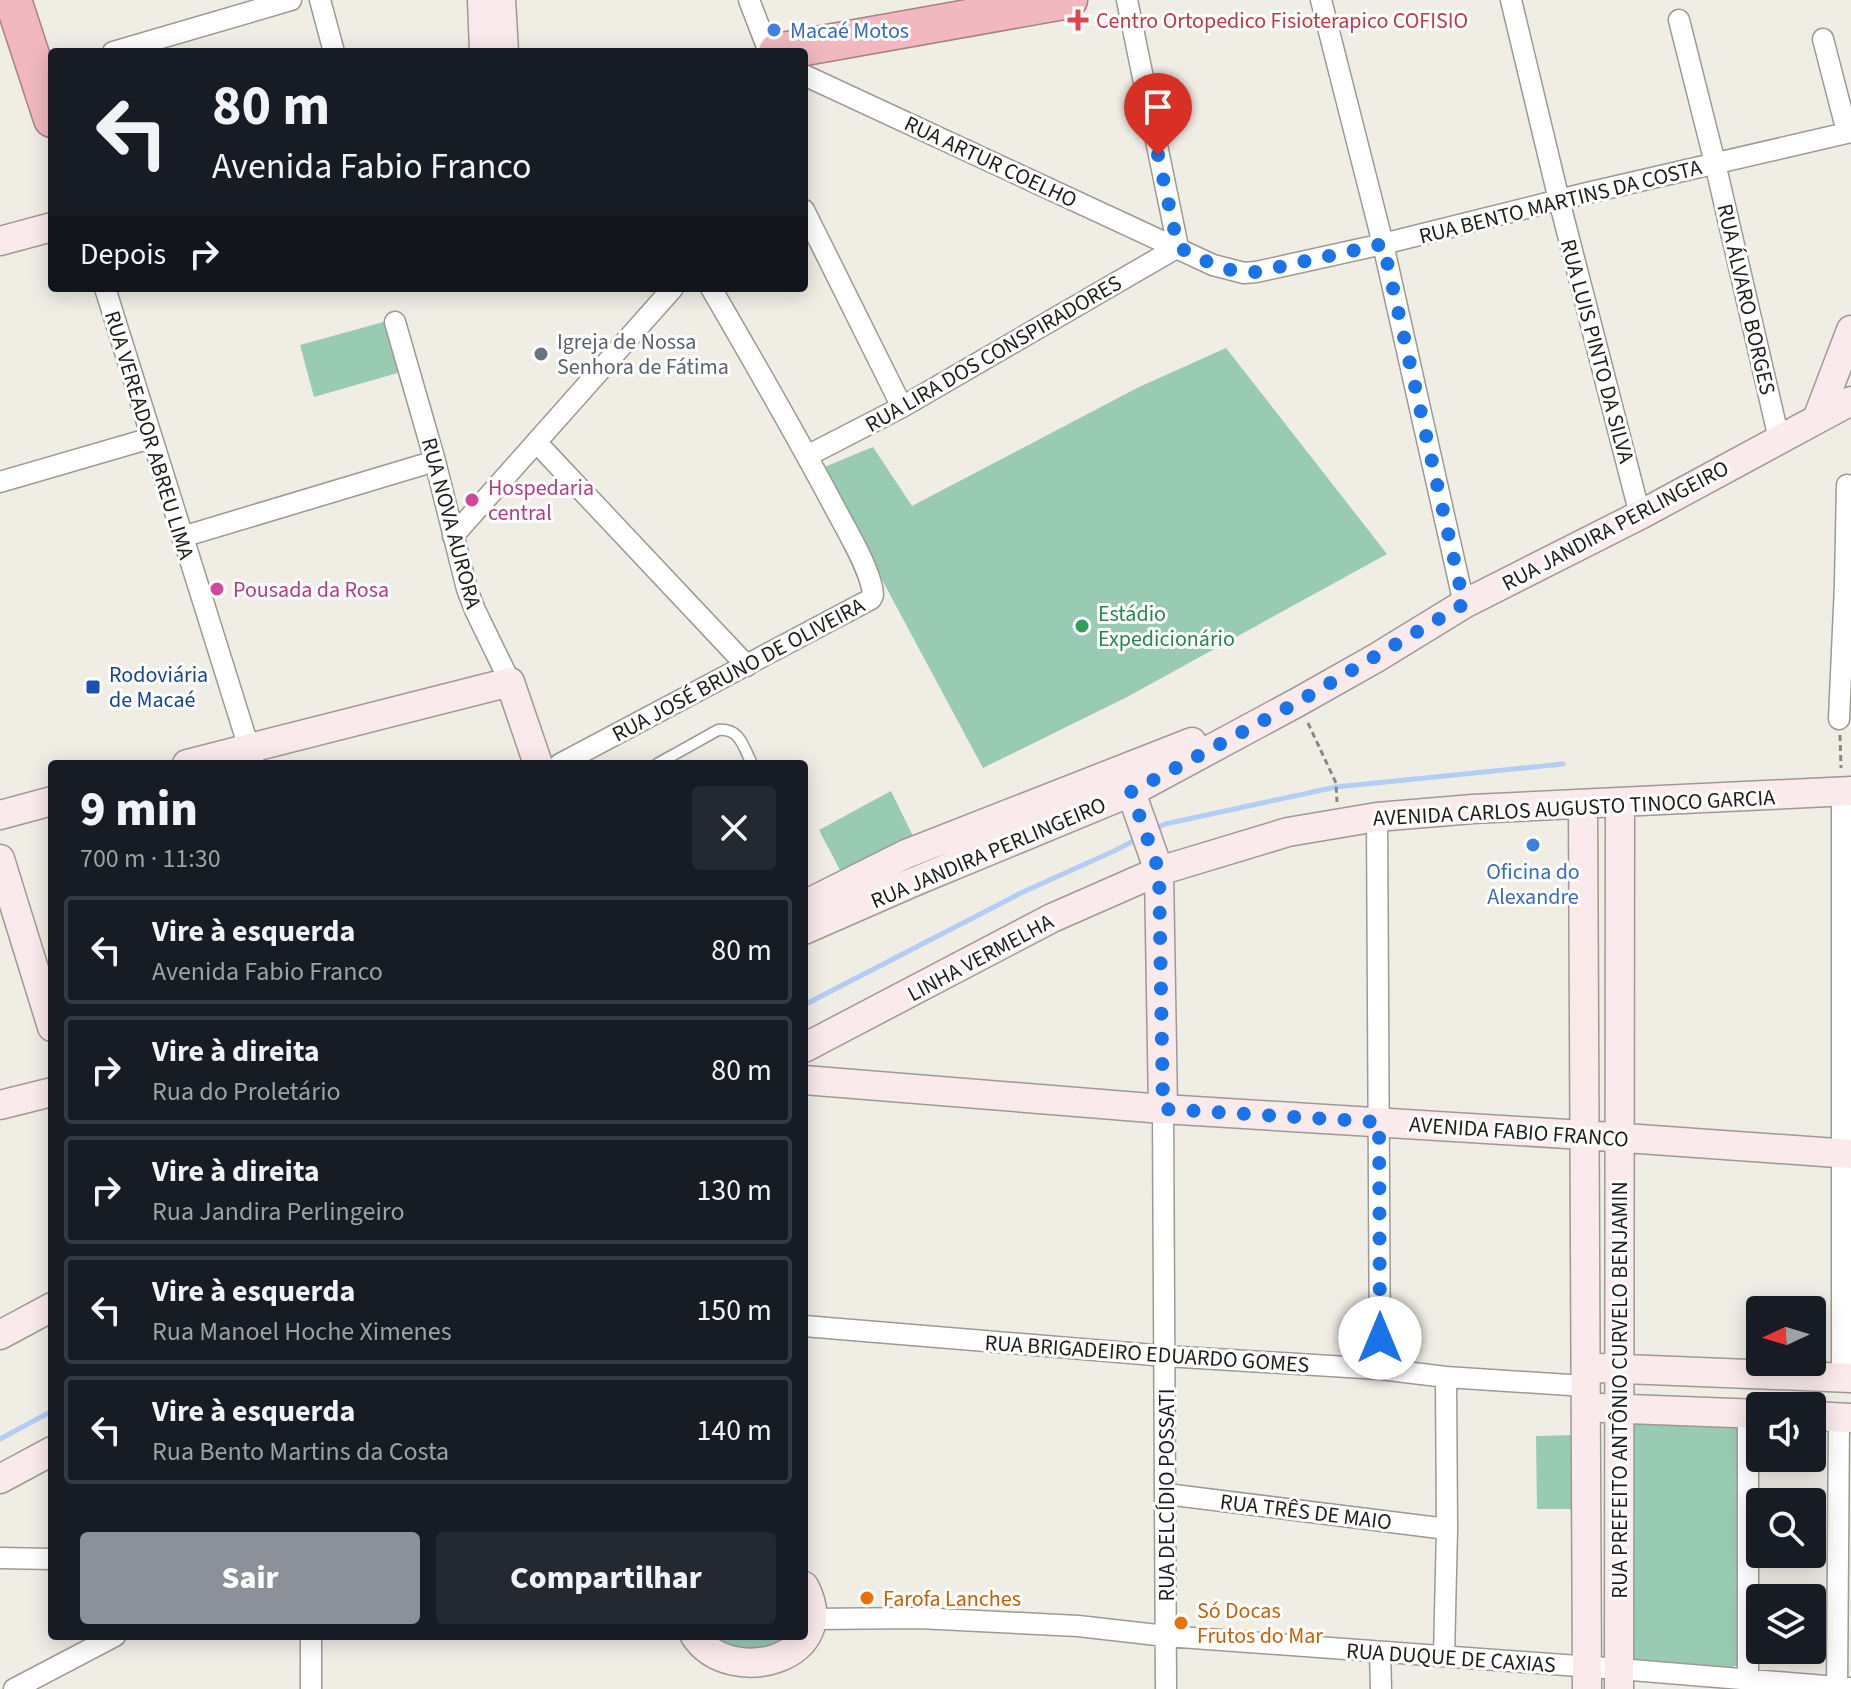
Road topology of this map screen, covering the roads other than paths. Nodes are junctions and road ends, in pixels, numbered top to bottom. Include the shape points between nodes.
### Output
1 (13, 0) edge
2 (291, 0) edge
3 (320, 0) edge
4 (482, 0) edge
5 (501, 0) edge
6 (749, 0) edge
7 (1069, 0) edge
8 (1127, 0) edge
9 (1321, 0) edge
10 (1511, 0) edge
11 (1025, 4) edge
12 (1679, 20) dead end
13 (1823, 39) dead end
14 (127, 48) edge
15 (333, 48) edge
16 (484, 48) edge
17 (504, 48) edge
18 (767, 48) edge
19 (798, 48) edge
20 (44, 72) edge
21 (808, 77) edge
22 (48, 96) edge
23 (1849, 132) edge
24 (1715, 163) junction
25 (1559, 200) junction
26 (808, 218) edge
27 (48, 228) edge
28 (0, 241) edge
29 (1383, 244) junction
30 (1178, 247) junction
31 (106, 292) edge
32 (669, 292) edge
33 (713, 292) edge
34 (395, 322) dead end
35 (1851, 330) edge
36 (1851, 401) edge
37 (902, 407) junction
38 (1817, 419) junction
39 (151, 438) junction
40 (1779, 439) junction
41 (537, 443) junction
42 (807, 456) junction
43 (435, 461) junction
44 (0, 482) edge
45 (1847, 485) dead end
46 (1640, 515) junction
47 (453, 536) junction
48 (182, 537) junction
49 (1848, 583) edge
50 (1464, 604) junction
51 (747, 666) junction
52 (510, 682) junction
53 (1839, 719) road end
54 (252, 756) edge
55 (220, 760) edge
56 (537, 760) edge
57 (568, 760) edge
58 (664, 760) edge
59 (750, 760) edge
60 (1121, 783) junction
61 (1846, 791) edge
62 (48, 802) edge
63 (1620, 802) junction
64 (1583, 804) junction
65 (0, 815) edge
66 (1377, 817) junction
67 (906, 854) junction
68 (0, 859) edge
69 (1158, 866) junction
70 (916, 881) junction
71 (808, 903) edge
72 (808, 928) edge
73 (48, 1014) edge
74 (808, 1046) edge
75 (808, 1080) edge
76 (48, 1093) edge
77 (0, 1105) edge
78 (1163, 1109) junction
79 (1379, 1122) junction
80 (1583, 1135) junction
81 (1619, 1137) junction
82 (1847, 1153) edge
83 (48, 1309) edge
84 (808, 1326) edge
85 (0, 1335) edge
86 (1166, 1356) junction
87 (1380, 1369) junction
88 (1619, 1370) junction
89 (1446, 1377) junction
90 (1846, 1378) edge
91 (1585, 1387) junction
92 (1619, 1409) junction
93 (1746, 1414) edge
94 (1834, 1417) edge
95 (48, 1453) edge
96 (1753, 1472) edge
97 (0, 1479) edge
98 (1166, 1494) junction
99 (1447, 1529) junction
100 (0, 1558) edge
101 (48, 1559) edge
102 (808, 1597) edge
103 (811, 1619) junction
104 (808, 1634) edge
105 (1166, 1636) junction
106 (107, 1640) edge
107 (311, 1640) edge
108 (697, 1640) edge
109 (805, 1640) edge
110 (1380, 1652) junction
111 (1444, 1656) junction
112 (1586, 1678) edge
113 (1619, 1679) edge
114 (1748, 1679) junction
115 (751, 1682) edge
116 (1842, 1688) edge
117 (14, 1689) edge
118 (311, 1689) edge
119 (1166, 1689) edge
120 (1381, 1689) edge

1 - 20 highway
2 - 14 street
3 - 15 street
4 - 16 main road
5 - 17 main road
6 - 18 street
7 - 11 highway
8 - 30 street
9 - 29 street
10 - 25 street, RUA LUIS PINTO DA SILVA
11 - 19 highway
12 - 24 street, RUA ÁLVARO BORGES
13 - 23 street
20 - 22 highway
21 - 30 street, RUA ARTUR COELHO
23 - 24 street, RUA BENTO MARTINS DA COSTA
24 - 25 street, RUA BENTO MARTINS DA COSTA
24 - 40 street, RUA ÁLVARO BORGES
25 - 29 street, RUA BENTO MARTINS DA COSTA
25 - 46 street, RUA LUIS PINTO DA SILVA
26 - 37 street
27 - 28 main road
29 - 30 street, RUA BENTO MARTINS DA COSTA via 1244,273
29 - 50 street
30 - 37 street, RUA LIRA DOS CONSPIRADORES
31 - 39 street, RUA VEREADOR ABREU LIMA
32 - 41 street
33 - 42 street
34 - 43 street, RUA NOVA AURORA
35 - 38 main road
36 - 38 main road, RUA JANDIRA PERLINGEIRO
37 - 42 street, RUA LIRA DOS CONSPIRADORES
38 - 40 main road, RUA JANDIRA PERLINGEIRO
39 - 44 street
39 - 48 street, RUA VEREADOR ABREU LIMA
40 - 46 main road, RUA JANDIRA PERLINGEIRO
41 - 47 street
41 - 51 street
42 - 51 street, RUA JOSÉ BRUNO DE OLIVEIRA via 855,545 873,595
43 - 47 street, RUA NOVA AURORA
43 - 48 street
45 - 49 street
46 - 50 main road, RUA JANDIRA PERLINGEIRO
47 - 52 street, RUA NOVA AURORA via 471,600
48 - 54 street, RUA VEREADOR ABREU LIMA
49 - 53 street
50 - 60 main road, RUA JANDIRA PERLINGEIRO via 1298,702
51 - 57 street, RUA JOSÉ BRUNO DE OLIVEIRA
52 - 54 main road
52 - 56 main road, RUA NOVA AURORA
54 - 55 main road
58 - 59 lane via 727,729 736,733
60 - 67 main road, RUA JANDIRA PERLINGEIRO
60 - 69 main road
60 - 70 main road, RUA JANDIRA PERLINGEIRO
61 - 63 main road, AVENIDA CARLOS AUGUSTO TINOCO GARCIA
61 - 82 street
62 - 65 main road
63 - 64 main road, AVENIDA CARLOS AUGUSTO TINOCO GARCIA
63 - 81 main road, RUA PREFEITO ANTÔNIO CURVELO BENJAMIN
64 - 66 main road, AVENIDA CARLOS AUGUSTO TINOCO GARCIA
64 - 80 main road, RUA PREFEITO ANTÔNIO CURVELO BENJAMIN
66 - 69 main road, AVENIDA CARLOS AUGUSTO TINOCO GARCIA via 1288,832
66 - 79 street
67 - 70 main road via 906,867
67 - 71 main road, RUA JANDIRA PERLINGEIRO
68 - 73 main road
69 - 74 main road, LINHA VERMELHA
69 - 78 main road
70 - 72 main road, RUA JANDIRA PERLINGEIRO
75 - 78 main road, AVENIDA FABIO FRANCO
76 - 77 main road
78 - 79 main road, AVENIDA FABIO FRANCO
78 - 86 street, RUA DELCÍDIO POSSATI
79 - 80 main road, AVENIDA FABIO FRANCO
79 - 87 street
80 - 81 main road, AVENIDA FABIO FRANCO
80 - 91 main road, RUA PREFEITO ANTÔNIO CURVELO BENJAMIN
81 - 82 main road, AVENIDA FABIO FRANCO
81 - 88 main road, RUA PREFEITO ANTÔNIO CURVELO BENJAMIN
82 - 90 street
83 - 85 main road
84 - 86 street, RUA BRIGADEIRO EDUARDO GOMES
86 - 87 street, RUA BRIGADEIRO EDUARDO GOMES
86 - 98 street, RUA DELCÍDIO POSSATI
87 - 89 street, RUA BRIGADEIRO EDUARDO GOMES
88 - 90 main road
88 - 91 main road
88 - 92 main road, RUA PREFEITO ANTÔNIO CURVELO BENJAMIN
89 - 91 street, RUA BRIGADEIRO EDUARDO GOMES
89 - 99 street
91 - 92 main road
91 - 112 main road, RUA PREFEITO ANTÔNIO CURVELO BENJAMIN
92 - 93 main road
92 - 113 main road, RUA PREFEITO ANTÔNIO CURVELO BENJAMIN
94 - 116 street
95 - 97 main road
96 - 114 street
98 - 99 street, RUA TRÊS DE MAIO
98 - 105 street, RUA DELCÍDIO POSSATI
99 - 111 street
100 - 101 street
102 - 103 main road
103 - 104 main road
103 - 105 street, RUA DUQUE DE CAXIAS via 986,1620
105 - 110 street, RUA DUQUE DE CAXIAS
105 - 119 street, RUA DELCÍDIO POSSATI
106 - 117 street
107 - 118 street
108 - 115 main road via 717,1665
109 - 115 main road via 797,1655
110 - 111 street, RUA DUQUE DE CAXIAS
110 - 120 street
111 - 112 street, RUA DUQUE DE CAXIAS
112 - 113 street, RUA DUQUE DE CAXIAS
113 - 114 street, RUA DUQUE DE CAXIAS
114 - 116 street, RUA DUQUE DE CAXIAS

